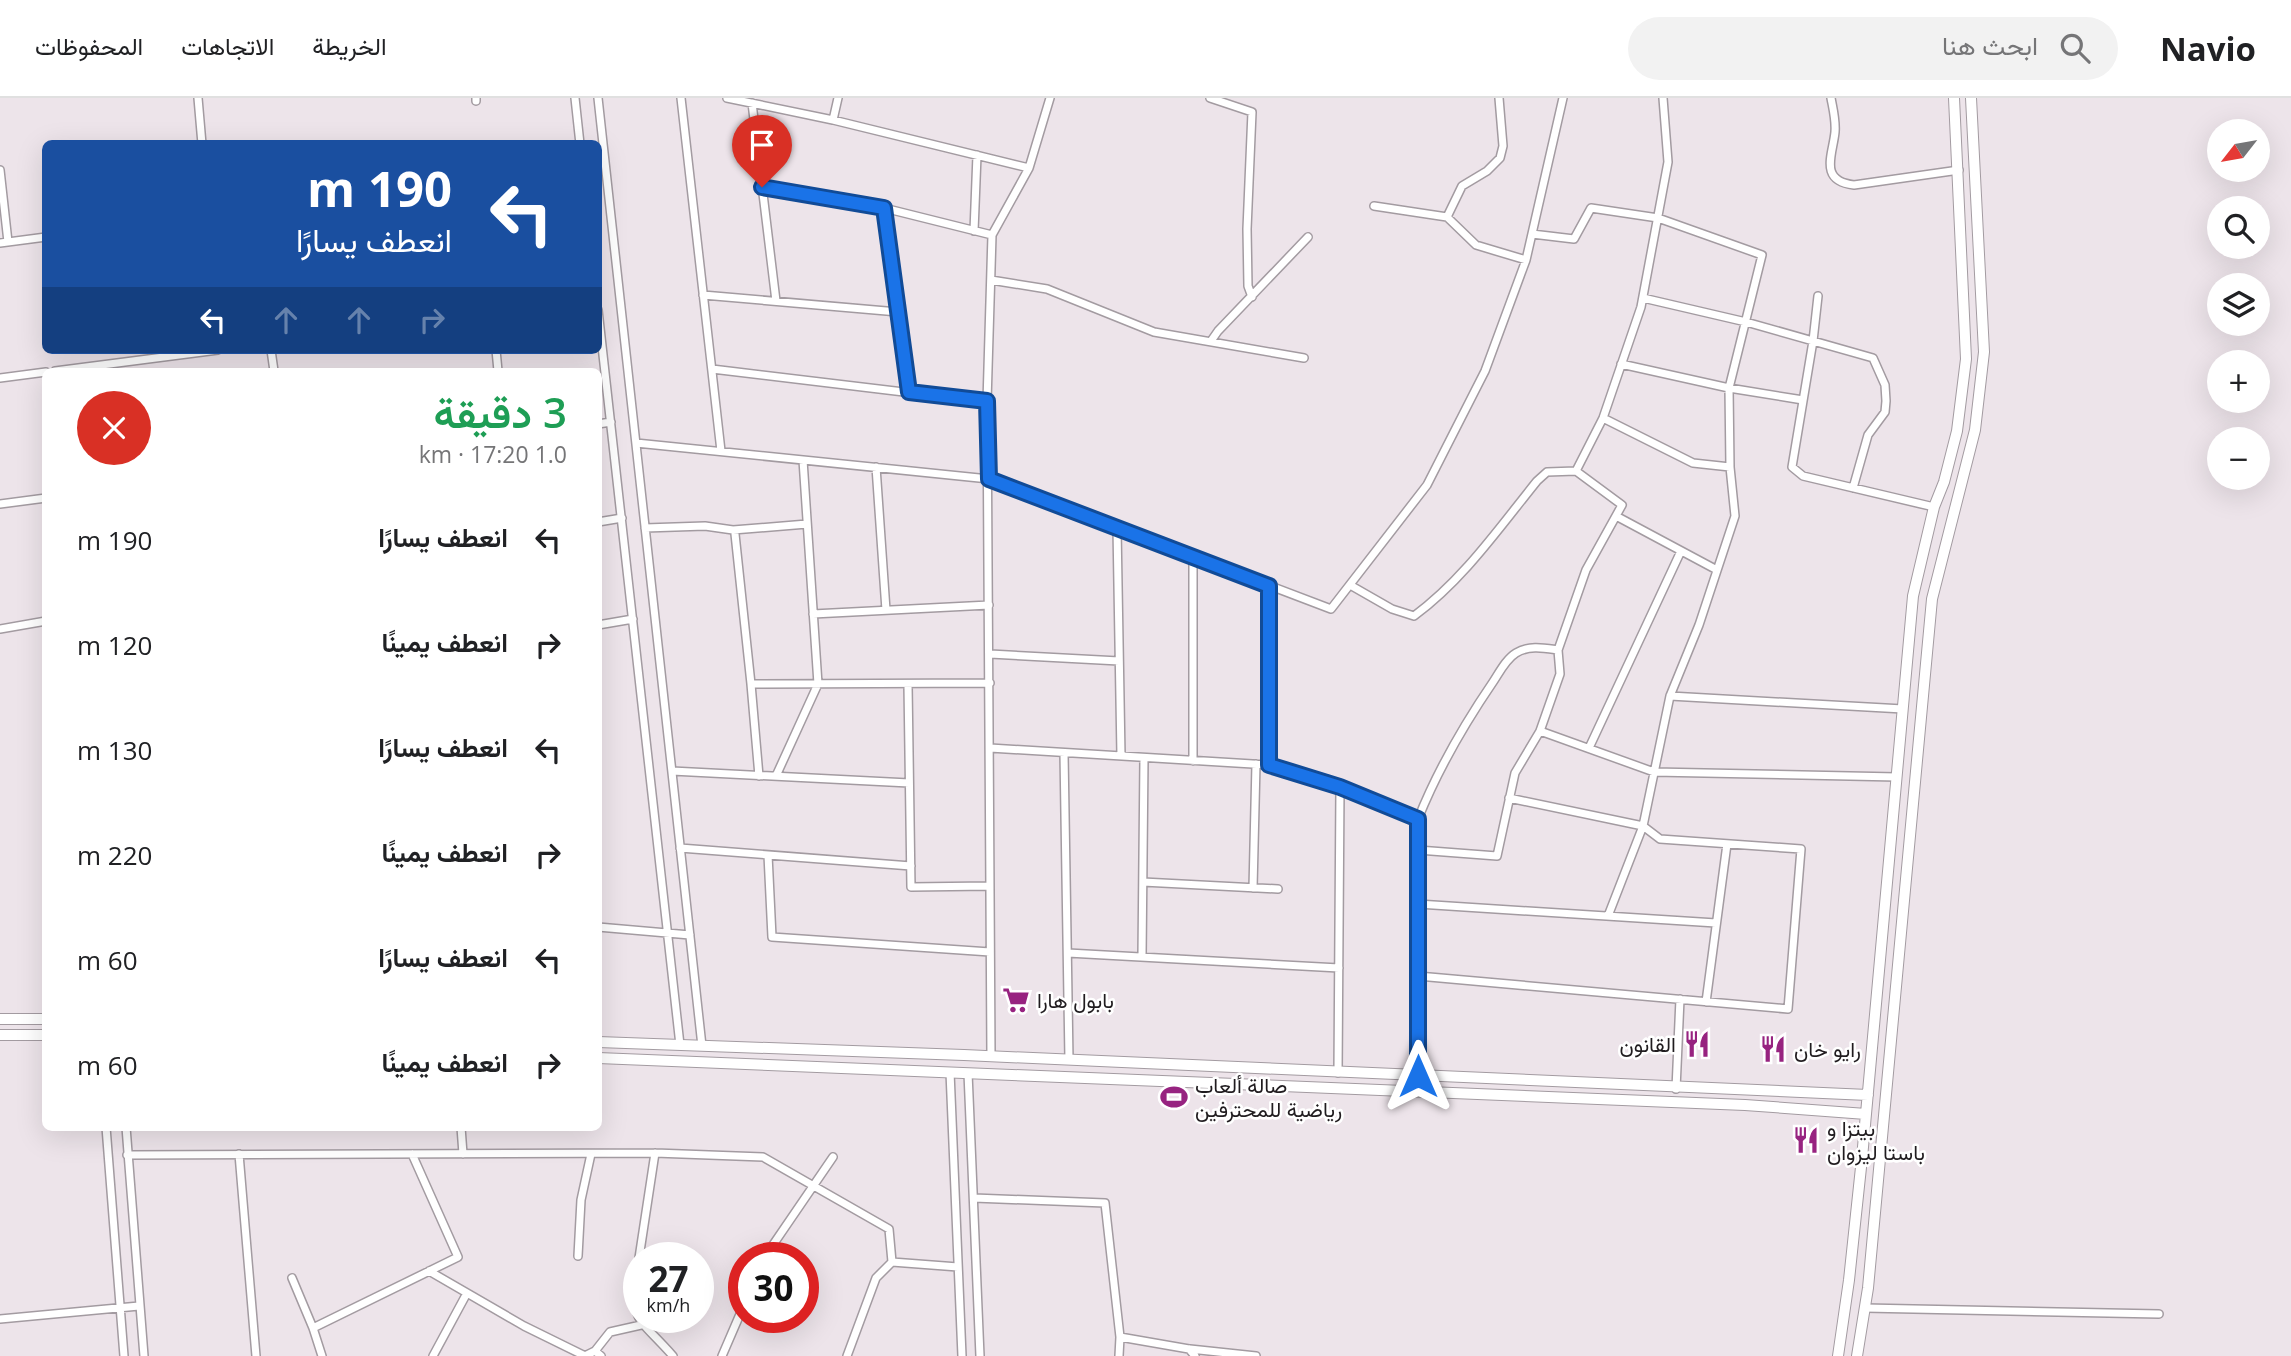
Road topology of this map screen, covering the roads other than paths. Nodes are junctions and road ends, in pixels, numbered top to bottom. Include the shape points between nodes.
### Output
1 (198, 98) edge
2 (575, 98) edge
3 (598, 98) edge
4 (681, 98) edge
5 (727, 98) edge
6 (838, 98) edge
7 (1050, 98) edge
8 (1210, 98) edge
9 (1499, 98) edge
10 (1563, 98) edge
11 (1663, 98) edge
12 (1831, 98) edge
13 (1954, 98) edge
14 (1971, 98) edge
15 (752, 103) junction
16 (833, 120) junction
17 (202, 140) edge
18 (580, 140) edge
19 (977, 155) junction
20 (1029, 168) junction
21 (0, 170) edge
22 (1959, 170) junction
23 (762, 187) junction
24 (1374, 206) dead end
25 (884, 208) junction
26 (1447, 217) junction
27 (1658, 218) junction
28 (974, 231) junction
29 (1532, 234) junction
30 (992, 235) junction
31 (42, 237) edge
32 (1308, 237) dead end
33 (4, 242) edge
34 (1526, 260) junction
35 (991, 279) junction
36 (704, 295) junction
37 (1818, 296) dead end
38 (1252, 297) junction
39 (1643, 298) junction
40 (776, 302) junction
41 (898, 312) junction
42 (1746, 322) junction
43 (1211, 341) junction
44 (1813, 341) junction
45 (602, 344) edge
46 (187, 354) edge
47 (1304, 358) dead end
48 (1621, 364) junction
49 (78, 368) edge
50 (712, 369) junction
51 (42, 373) edge
52 (0, 378) edge
53 (1730, 388) junction
54 (909, 392) junction
55 (1802, 400) junction
56 (987, 401) junction
57 (1603, 418) junction
58 (611, 422) junction
59 (602, 423) edge
60 (636, 443) junction
61 (721, 451) junction
62 (803, 460) junction
63 (876, 467) junction
64 (1730, 467) junction
65 (1576, 471) junction
66 (989, 479) junction
67 (1853, 488) junction
68 (42, 499) edge
69 (0, 504) edge
70 (1934, 507) junction
71 (1616, 516) junction
72 (622, 518) junction
73 (602, 521) edge
74 (807, 524) junction
75 (645, 528) junction
76 (1117, 528) junction
77 (734, 534) dead end
78 (1681, 551) junction
79 (1193, 557) junction
80 (1717, 570) junction
81 (1350, 585) junction
82 (1269, 586) junction
83 (989, 605) junction
84 (886, 610) junction
85 (813, 614) junction
86 (633, 619) junction
87 (42, 622) edge
88 (602, 624) edge
89 (0, 629) edge
90 (1558, 650) junction
91 (989, 654) junction
92 (1119, 662) junction
93 (990, 683) junction
94 (751, 684) junction
95 (818, 684) junction
96 (908, 685) junction
97 (1670, 696) junction
98 (1903, 709) junction
99 (1541, 731) junction
100 (990, 748) junction
101 (1589, 748) junction
102 (1065, 753) junction
103 (1121, 756) junction
104 (1144, 758) junction
105 (1194, 761) junction
106 (1256, 764) junction
107 (1269, 765) junction
108 (672, 771) junction
109 (1654, 772) junction
110 (759, 776) junction
111 (776, 776) junction
112 (1897, 777) junction
113 (909, 783) junction
114 (1340, 787) junction
115 (1509, 798) junction
116 (1418, 819) junction
117 (1643, 826) junction
118 (1727, 844) junction
119 (680, 848) junction
120 (1418, 850) junction
121 (768, 855) junction
122 (911, 866) junction
123 (1143, 882) junction
124 (990, 886) junction
125 (1253, 888) junction
126 (1278, 889) dead end
127 (1418, 904) junction
128 (1608, 916) junction
129 (1716, 923) junction
130 (602, 927) edge
131 (668, 934) junction
132 (690, 935) junction
133 (990, 952) junction
134 (1068, 953) junction
135 (1142, 957) junction
136 (1339, 968) junction
137 (1418, 976) junction
138 (1680, 999) junction
139 (1706, 1002) junction
140 (0, 1019) edge
141 (42, 1019) edge
142 (0, 1035) edge
143 (42, 1035) edge
144 (602, 1042) edge
145 (680, 1045) junction
146 (702, 1046) junction
147 (991, 1056) junction
148 (602, 1058) edge
149 (1069, 1060) junction
150 (950, 1072) junction
151 (968, 1073) junction
152 (1338, 1073) junction
153 (1418, 1076) junction
154 (1676, 1088) junction
155 (1868, 1095) junction
156 (1866, 1114) junction
157 (106, 1131) edge
158 (125, 1131) edge
159 (461, 1131) edge
160 (655, 1153) junction
161 (239, 1154) junction
162 (412, 1154) junction
163 (463, 1154) junction
164 (591, 1154) junction
165 (127, 1155) junction
166 (833, 1157) dead end
167 (812, 1185) junction
168 (974, 1198) junction
169 (642, 1242) edge
170 (775, 1242) edge
171 (578, 1256) dead end
172 (892, 1262) junction
173 (958, 1267) junction
174 (429, 1271) junction
175 (292, 1278) dead end
176 (467, 1293) junction
177 (139, 1306) junction
178 (119, 1307) junction
179 (1865, 1308) junction
180 (2159, 1314) dead end
181 (0, 1319) edge
182 (313, 1328) junction
183 (623, 1329) edge
184 (649, 1333) edge
185 (732, 1333) edge
186 (1121, 1337) junction
187 (1189, 1349) junction
188 (598, 1354) edge
189 (124, 1356) edge
190 (144, 1356) edge
191 (256, 1356) edge
192 (322, 1356) edge
193 (433, 1356) edge
194 (673, 1356) edge
195 (722, 1356) edge
196 (847, 1356) edge
197 (962, 1356) edge
198 (980, 1356) edge
199 (1119, 1356) edge
200 (1195, 1356) edge
201 (1256, 1356) edge
202 (1838, 1356) edge
203 (1857, 1356) edge

1 - 17 street
2 - 18 street
3 - 60 street
4 - 36 street
5 - 15 street
6 - 16 street
7 - 20 street
8 - 38 street via 1252,111 1247,229
9 - 26 street via 1500,158 1462,186
10 - 29 street
11 - 27 street via 1668,162
12 - 22 street via 1835,134 1829,164 1844,183
13 - 22 main road
14 - 179 main road via 1984,352 1975,430 1932,599
15 - 16 street
15 - 23 street
16 - 19 street
19 - 20 street
19 - 28 street
20 - 30 street
21 - 33 street
22 - 70 main road via 1966,359 1957,432
23 - 25 street
23 - 40 street
24 - 26 street
25 - 28 street
25 - 41 street
26 - 34 street via 1476,245
27 - 29 street via 1591,208 1574,239
27 - 39 street
27 - 42 street via 1762,255
28 - 30 street
29 - 34 street
30 - 35 street
31 - 33 street
32 - 38 street
34 - 81 street via 1485,371 1427,485
35 - 43 street via 1047,289 1154,332
35 - 56 street
36 - 40 street
36 - 50 street
37 - 44 street
38 - 43 street
39 - 42 street
39 - 48 street
40 - 41 street
41 - 54 street
42 - 44 street
42 - 53 street
43 - 47 street
44 - 55 street
44 - 67 street via 1873,358 1885,385 1885,412 1868,435
45 - 58 street
46 - 49 street
48 - 53 street
48 - 57 street
50 - 54 street
50 - 61 street
51 - 52 street
53 - 55 street
53 - 64 street
54 - 56 street
55 - 67 street via 1792,467 1803,476
56 - 66 street
57 - 64 street via 1693,463
57 - 65 street
58 - 59 street
58 - 72 street
60 - 61 street
60 - 75 street
61 - 62 street
62 - 63 street
62 - 74 street
63 - 66 street
63 - 84 street
64 - 80 street via 1734,516
65 - 71 street via 1622,505
65 - 81 street via 1547,472 1536,481 1476,558 1415,615 1392,609
66 - 76 street
66 - 83 street
67 - 70 street
68 - 69 street
70 - 98 main road via 1913,596
71 - 78 street
71 - 90 street via 1586,570
72 - 73 street
72 - 86 street
74 - 75 street via 733,530
74 - 85 street
75 - 108 street
76 - 79 street
76 - 92 street
77 - 94 street
78 - 80 street
78 - 101 street
79 - 82 street
79 - 105 street
80 - 97 street
81 - 82 street via 1331,609
82 - 107 street
83 - 84 street
83 - 91 street
84 - 85 street
85 - 95 street
86 - 88 street
86 - 131 street
87 - 89 street
90 - 99 street via 1560,674
90 - 116 street via 1537,647 1516,652 1508,660 1435,776
91 - 92 street
91 - 93 street
92 - 103 street
93 - 96 street
93 - 100 street
94 - 95 street
94 - 110 street
95 - 96 street
95 - 111 street
96 - 113 street
97 - 98 street
97 - 109 street
98 - 112 main road
99 - 101 street
99 - 115 street via 1514,773
100 - 102 street
100 - 124 street
101 - 109 street
102 - 103 street
102 - 134 street
103 - 104 street
104 - 105 street
104 - 123 street
105 - 106 street
106 - 107 street
106 - 125 street
107 - 114 street
108 - 110 street
108 - 119 street
109 - 112 street
109 - 117 street
110 - 111 street
111 - 113 street
112 - 155 main road
113 - 122 street
114 - 116 street
114 - 136 street
115 - 117 street
115 - 120 street via 1497,856
116 - 120 street
117 - 118 street via 1660,839
117 - 128 street
118 - 129 street
118 - 139 street via 1801,849 1788,1009
119 - 121 street
119 - 132 street
120 - 127 street
121 - 122 street
121 - 133 street via 772,937
122 - 124 street via 911,887
123 - 125 street
123 - 135 street
124 - 133 street
125 - 126 street
127 - 128 street
127 - 137 street
128 - 129 street
129 - 139 street
130 - 131 street
131 - 132 street
131 - 145 street
132 - 146 street
133 - 147 street
134 - 135 street
134 - 149 street
135 - 136 street
136 - 152 street
137 - 138 street
137 - 153 street
138 - 139 street
138 - 154 street
140 - 141 main road
142 - 143 main road
144 - 145 main road
145 - 146 main road
146 - 147 main road
147 - 149 main road
148 - 150 main road
149 - 152 main road
150 - 151 main road
150 - 173 street
151 - 156 main road via 1731,1104
151 - 168 street
152 - 153 main road
153 - 154 main road
154 - 155 main road
155 - 156 main road
156 - 202 main road
157 - 178 street
158 - 165 street
159 - 163 street
160 - 164 street
160 - 167 street via 763,1157
160 - 169 street
161 - 162 street
161 - 165 street
161 - 191 street
162 - 163 street
162 - 174 street via 457,1257
163 - 164 street
164 - 171 street via 581,1200
165 - 177 street
166 - 167 street
167 - 170 street
167 - 172 street via 889,1229
168 - 186 street via 1105,1203
168 - 198 street
172 - 173 street
172 - 196 street via 877,1278
173 - 197 street
174 - 176 street
174 - 182 street
175 - 182 street
176 - 188 street via 585,1356
176 - 193 street
177 - 178 street
177 - 190 street
178 - 181 street
178 - 189 street
179 - 180 street
179 - 203 main road
182 - 192 street
183 - 188 street via 610,1332
184 - 194 street
185 - 195 street
186 - 187 street
186 - 199 street
187 - 200 street
187 - 201 street

